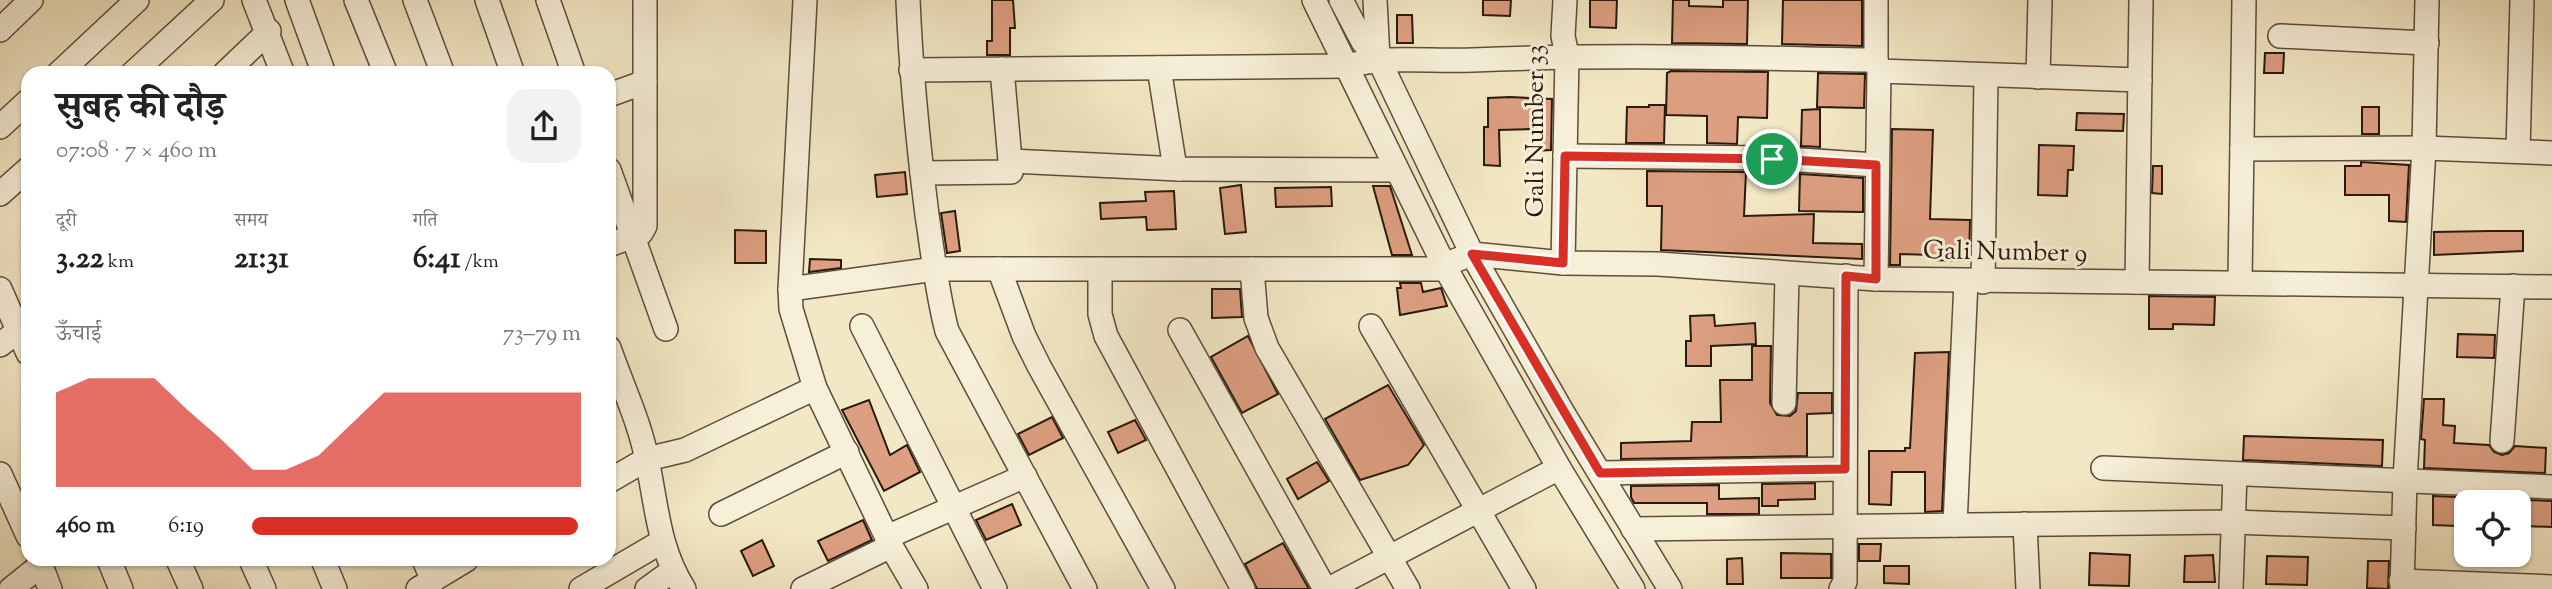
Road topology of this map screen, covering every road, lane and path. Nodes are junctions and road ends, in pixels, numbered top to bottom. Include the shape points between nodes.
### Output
1 (31, 0) edge
2 (137, 0) edge
3 (212, 0) edge
4 (254, 0) edge
5 (297, 0) edge
6 (356, 0) edge
7 (415, 0) edge
8 (486, 0) edge
9 (548, 0) edge
10 (645, 0) edge
11 (805, 0) edge
12 (908, 0) edge
13 (1314, 0) edge
14 (1341, 0) edge
15 (1375, 0) edge
16 (1565, 0) edge
17 (1876, 0) edge
18 (2040, 0) edge
19 (2141, 0) edge
20 (2244, 0) edge
21 (2427, 0) edge
22 (2522, 0) edge
23 (0, 30) edge
24 (269, 31) junction
25 (2280, 36) dead end
26 (2427, 43) junction
27 (1567, 55) junction
28 (1378, 58) junction
29 (1877, 65) junction
30 (67, 66) edge
31 (141, 66) edge
32 (232, 66) edge
33 (280, 66) edge
34 (321, 66) edge
35 (383, 66) edge
36 (440, 66) edge
37 (510, 66) edge
38 (571, 66) edge
39 (1346, 66) junction
40 (1159, 68) junction
41 (1002, 69) junction
42 (911, 70) junction
43 (1986, 76) junction
44 (2038, 77) junction
45 (2140, 80) junction
46 (645, 82) junction
47 (616, 92) edge
48 (21, 108) edge
49 (0, 127) edge
50 (2424, 148) junction
51 (2242, 149) junction
52 (2518, 151) junction
53 (2552, 153) edge
54 (1565, 156) junction
55 (1011, 161) junction
56 (1876, 165) junction
57 (1179, 169) junction
58 (1397, 170) junction
59 (922, 173) junction
60 (21, 175) edge
61 (616, 189) edge
62 (0, 194) edge
63 (633, 236) junction
64 (616, 242) edge
65 (1458, 261) junction
66 (1563, 263) junction
67 (935, 268) junction
68 (1252, 269) junction
69 (999, 270) junction
70 (1100, 271) junction
71 (1787, 274) junction
72 (1846, 276) junction
73 (1876, 279) junction
74 (1975, 282) junction
75 (2137, 282) junction
76 (2239, 282) junction
77 (2416, 284) junction
78 (2512, 286) junction
79 (2552, 287) edge
80 (0, 289) edge
81 (790, 289) junction
82 (21, 317) edge
83 (862, 326) dead end
84 (1371, 326) dead end
85 (666, 329) dead end
86 (1180, 330) dead end
87 (0, 345) edge
88 (616, 366) edge
89 (815, 388) junction
90 (1784, 403) dead end
91 (2502, 441) dead end
92 (847, 452) junction
93 (652, 458) junction
94 (1559, 468) junction
95 (2103, 468) dead end
96 (1845, 469) junction
97 (1600, 473) junction
98 (0, 474) edge
99 (2235, 474) junction
100 (1025, 476) junction
101 (616, 477) edge
102 (2405, 480) junction
103 (2552, 487) edge
104 (954, 508) junction
105 (1476, 511) junction
106 (721, 514) dead end
107 (21, 520) edge
108 (2234, 522) junction
109 (2025, 524) junction
110 (1844, 525) junction
111 (1955, 525) junction
112 (2403, 528) junction
113 (1633, 529) junction
114 (889, 541) junction
115 (662, 542) junction
116 (1389, 558) junction
117 (37, 566) edge
118 (41, 566) edge
119 (111, 566) edge
120 (181, 566) edge
121 (254, 566) edge
122 (325, 566) edge
123 (452, 566) edge
124 (425, 577) edge
125 (678, 580) edge
126 (2402, 585) edge
127 (2552, 587) edge
128 (11, 589) edge
129 (50, 589) edge
130 (121, 589) edge
131 (191, 589) edge
132 (264, 589) edge
133 (335, 589) edge
134 (581, 589) edge
135 (647, 589) edge
136 (803, 589) edge
137 (916, 589) edge
138 (995, 589) edge
139 (1085, 589) edge
140 (1163, 589) edge
141 (1243, 589) edge
142 (1327, 589) edge
143 (1408, 589) edge
144 (1524, 589) edge
145 (1633, 589) edge
146 (1670, 589) edge
147 (1841, 589) edge
148 (2028, 589) edge
149 (2231, 589) edge

1 - 23 street
2 - 30 street
3 - 31 street
4 - 24 street
5 - 34 street
6 - 35 street
7 - 36 street
8 - 37 street
9 - 38 street
10 - 46 street
11 - 81 street
12 - 42 street
13 - 39 street
14 - 28 street via 1363,42
15 - 28 street
16 - 27 street, Gali Number 33
17 - 29 street
18 - 44 street
19 - 45 street
20 - 51 street
21 - 26 street
22 - 52 street
24 - 32 street
24 - 33 street
25 - 26 street
26 - 50 street
27 - 28 street
27 - 29 street
27 - 54 street, Gali Number 33
28 - 39 street
28 - 65 street
29 - 43 street
29 - 56 street
39 - 40 street
39 - 58 street
40 - 41 street
40 - 57 street via 1174,162
41 - 42 street
41 - 55 street
42 - 59 street
43 - 44 street
43 - 74 street
44 - 45 street
45 - 75 street
46 - 47 street
46 - 63 street via 645,226
48 - 49 street
50 - 51 street
50 - 52 street
50 - 77 street
51 - 76 street
52 - 53 street
54 - 56 street
54 - 66 street, Gali Number 33
55 - 57 street
55 - 59 street via 1011,172
56 - 73 street
57 - 58 street
58 - 65 street
59 - 67 street
60 - 62 street
61 - 63 street
63 - 64 street
63 - 85 street
65 - 66 street, Gali Number 9
65 - 68 street, Gali Number 9
65 - 94 street
65 - 97 street
66 - 71 street, Gali Number 9 via 1658,264
67 - 69 street, Gali Number 9
67 - 81 street, Gali Number 9
67 - 100 street via 947,331
68 - 70 street, Gali Number 9
68 - 116 street via 1256,318 1267,348
69 - 70 street, Gali Number 9
69 - 140 street via 1039,366
70 - 141 street via 1100,314 1106,336
71 - 72 street, Gali Number 9
71 - 90 street
72 - 73 street, Gali Number 9
72 - 96 street
73 - 74 street, Gali Number 9
74 - 75 street, Gali Number 9
74 - 111 street
75 - 76 street, Gali Number 9
76 - 77 street, Gali Number 9
77 - 78 street, Gali Number 9
77 - 102 street
78 - 79 street, Gali Number 9
78 - 91 street
80 - 82 street
81 - 89 street via 791,309
82 - 87 street
83 - 104 street
84 - 105 street
86 - 142 street
88 - 93 street
89 - 92 street
89 - 93 street via 685,450
92 - 106 street
92 - 114 street
93 - 101 street
93 - 115 street
94 - 105 street
94 - 145 street
95 - 99 street
96 - 97 street
96 - 110 street
97 - 113 street
98 - 107 street
99 - 102 street
99 - 108 street
100 - 104 street
100 - 139 street
102 - 103 street
102 - 112 street
104 - 114 street
104 - 138 street
105 - 116 street
105 - 144 street
108 - 109 street
108 - 112 street
108 - 149 street
109 - 111 street
109 - 148 street
110 - 111 street
110 - 113 street
110 - 147 street via 1845,582
112 - 126 street
113 - 146 street
114 - 136 street
114 - 137 street
115 - 125 street
115 - 134 street
116 - 142 street
116 - 143 street
117 - 128 street
118 - 129 street
119 - 130 street
120 - 131 street
121 - 132 street
122 - 133 street
123 - 124 street
125 - 135 street
126 - 127 street

